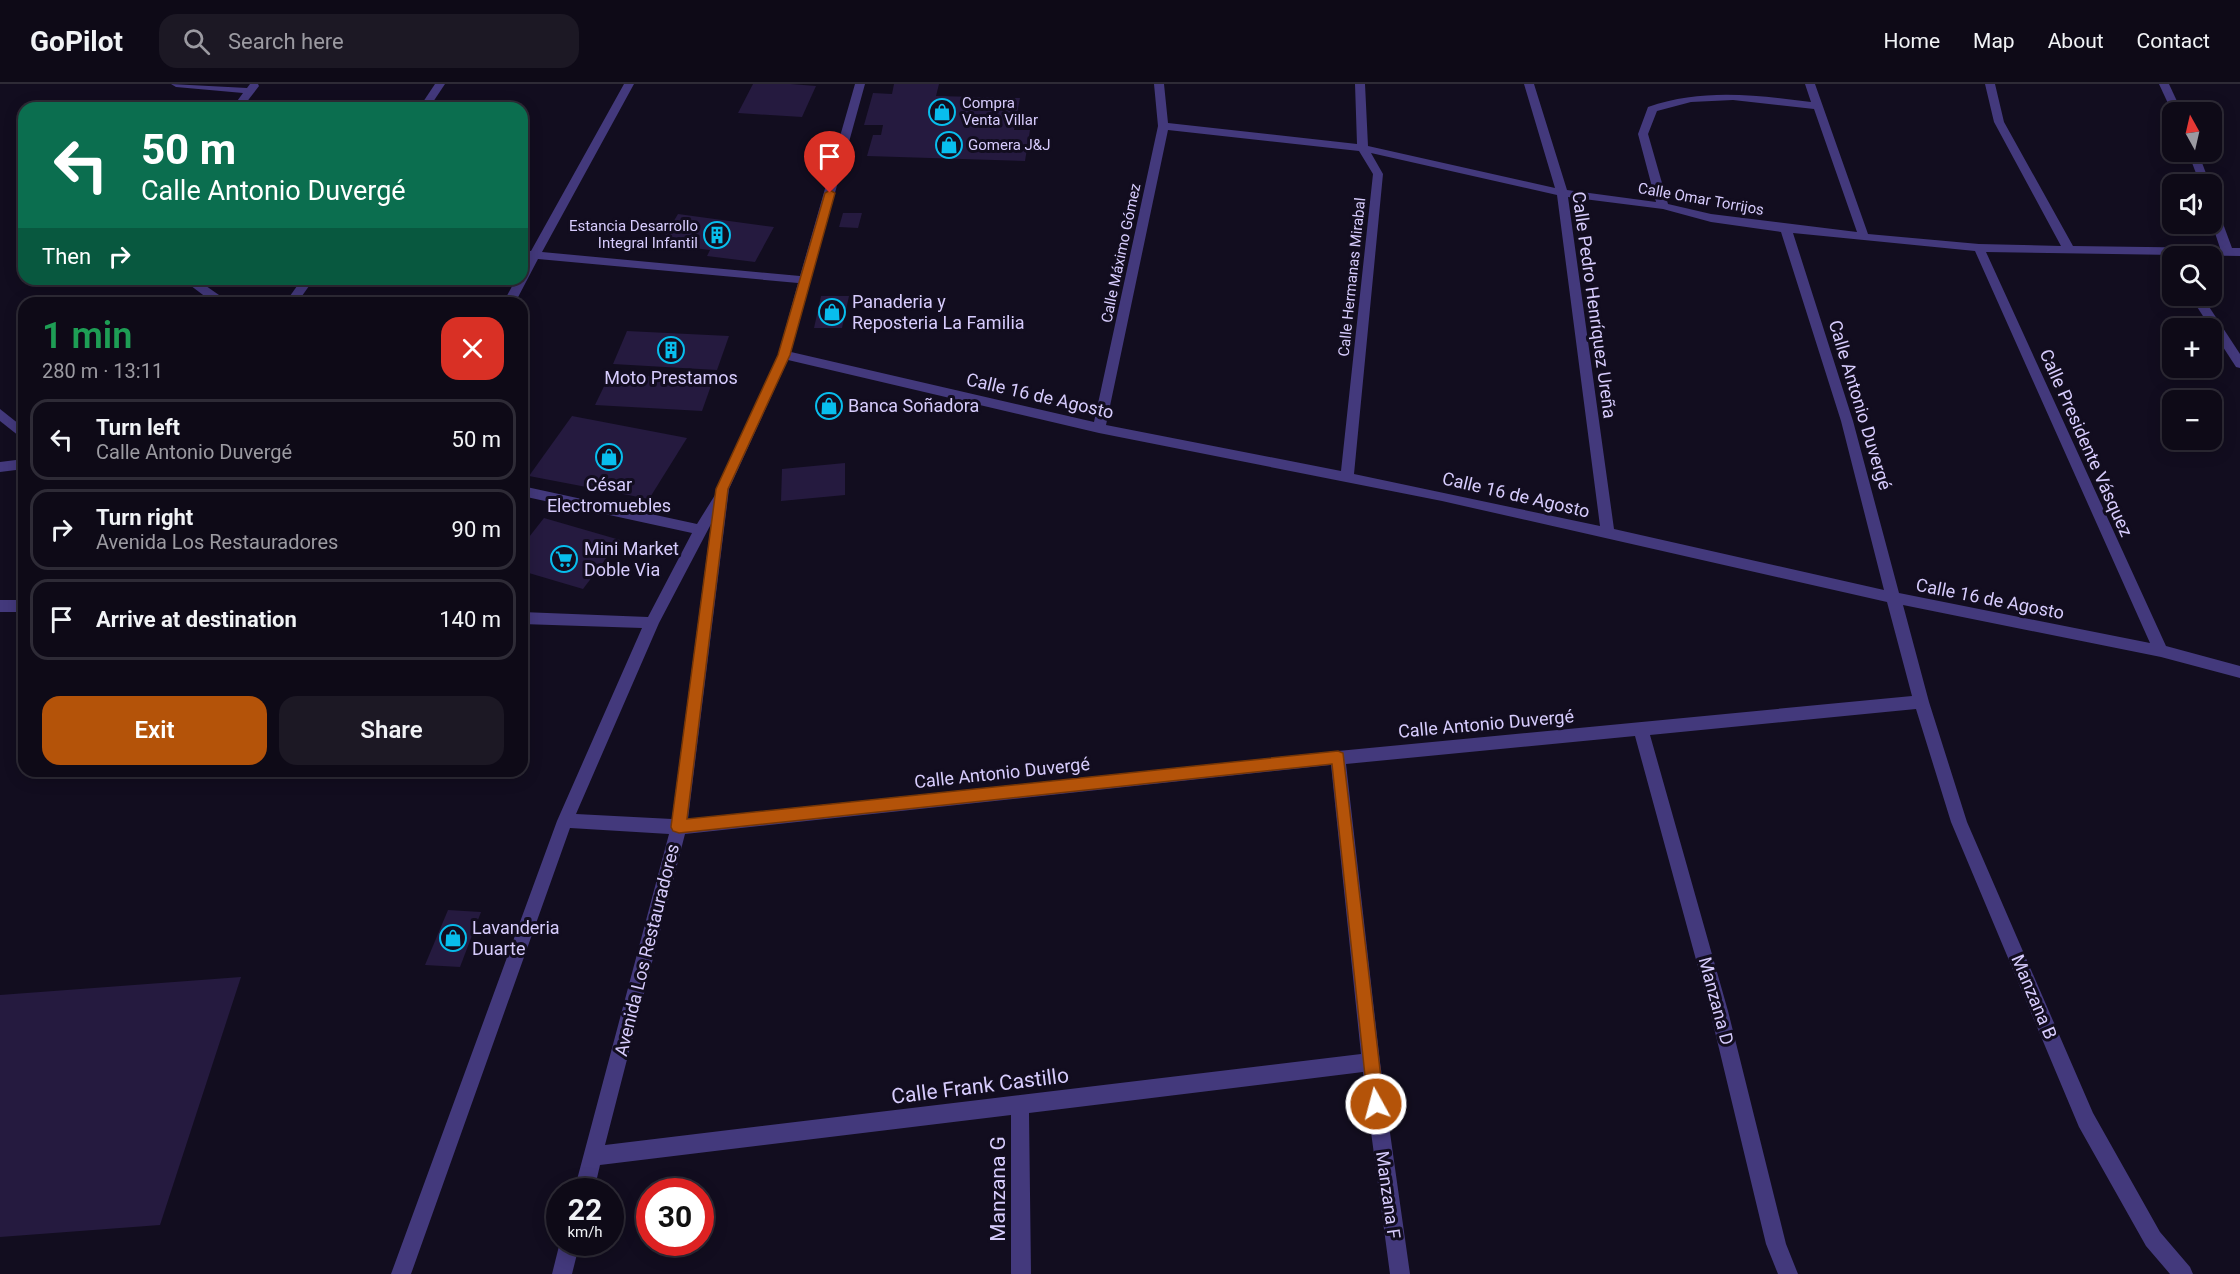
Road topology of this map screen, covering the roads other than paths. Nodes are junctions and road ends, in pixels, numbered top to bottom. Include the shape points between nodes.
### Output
1 (176, 84) edge
2 (440, 84) edge
3 (629, 84) edge
4 (860, 84) edge
5 (1159, 84) edge
6 (1360, 84) edge
7 (1529, 84) edge
8 (1810, 84) edge
9 (1990, 84) edge
10 (2164, 84) edge
11 (254, 87) edge
12 (242, 102) edge
13 (428, 102) edge
14 (2172, 102) edge
15 (1817, 106) junction
16 (1163, 126) junction
17 (1363, 148) junction
18 (1562, 193) junction
19 (1663, 206) junction
20 (1786, 229) junction
21 (2221, 234) edge
22 (1864, 237) junction
23 (1979, 248) junction
24 (2069, 249) junction
25 (2222, 251) edge
26 (2227, 251) junction
27 (2240, 252) edge
28 (528, 255) edge
29 (2162, 255) edge
30 (805, 280) junction
31 (196, 285) edge
32 (213, 297) edge
33 (2202, 306) edge
34 (784, 355) junction
35 (2240, 364) edge
36 (0, 414) edge
37 (1099, 428) junction
38 (18, 430) edge
39 (18, 465) edge
40 (0, 467) edge
41 (1347, 477) junction
42 (722, 489) junction
43 (528, 492) edge
44 (701, 530) junction
45 (1608, 534) junction
46 (1896, 598) junction
47 (0, 606) edge
48 (18, 606) edge
49 (528, 618) edge
50 (652, 623) junction
51 (2161, 651) junction
52 (2240, 672) edge
53 (1921, 702) junction
54 (1641, 729) junction
55 (1338, 758) junction
56 (565, 821) junction
57 (679, 827) junction
58 (1371, 1062) junction
59 (1020, 1103) junction
60 (594, 1156) junction
61 (588, 1178) edge
62 (566, 1256) edge
63 (401, 1274) edge
64 (562, 1274) edge
65 (1021, 1274) edge
66 (1400, 1274) edge
67 (1788, 1274) edge
68 (2183, 1274) edge

1 - 11 street
2 - 13 street
3 - 28 street
4 - 30 street, Avenida Los Restauradores
5 - 16 street, Calle Máximo Gómez
6 - 17 street, Calle Hermanas Mirabal
7 - 18 street, Calle Pedro Henríquez Ureña
8 - 15 street
9 - 24 street via 1999,122
10 - 14 street
11 - 12 street
15 - 19 street via 1721,97 1675,99 1652,109 1643,134
15 - 22 street
16 - 17 street, Calle Omar Torrijos
16 - 37 street, Calle Máximo Gómez
17 - 18 street, Calle Omar Torrijos
17 - 41 street, Calle Hermanas Mirabal via 1378,174
18 - 19 street, Calle Omar Torrijos
18 - 45 street, Calle Pedro Henríquez Ureña
19 - 20 street, Calle Omar Torrijos
20 - 22 street, Calle Omar Torrijos
20 - 46 street, Calle Antonio Duvergé via 1847,421
21 - 26 street
22 - 23 street, Calle Omar Torrijos
23 - 24 street, Calle Omar Torrijos
23 - 51 street, Calle Presidente Vásquez
24 - 29 street, Calle Omar Torrijos
25 - 26 street, Calle Omar Torrijos
26 - 27 street, Calle Omar Torrijos
28 - 30 street
30 - 34 street, Avenida Los Restauradores
31 - 32 street
33 - 35 street
34 - 37 street, Calle 16 de Agosto
34 - 42 street, Avenida Los Restauradores
36 - 38 street
37 - 41 street, Calle 16 de Agosto
39 - 40 street
41 - 45 street, Calle 16 de Agosto
42 - 44 street
42 - 57 street, Avenida Los Restauradores
43 - 44 street
44 - 50 street
45 - 46 street, Calle 16 de Agosto
46 - 51 street, Calle 16 de Agosto
46 - 53 street, Calle Antonio Duvergé
47 - 48 street
49 - 50 street
50 - 56 street
51 - 52 street, Calle 16 de Agosto
53 - 54 street, Calle Antonio Duvergé
53 - 68 street, Manzana B via 1959,822 2086,1120 2153,1239
54 - 55 street, Calle Antonio Duvergé
54 - 67 street, Manzana D via 1719,1011 1776,1244
55 - 57 street, Calle Antonio Duvergé
55 - 58 street, Manzana F
56 - 57 street, Calle Antonio Duvergé
56 - 63 street
57 - 60 street, Avenida Los Restauradores
58 - 59 street, Calle Frank Castillo
58 - 66 street, Manzana F
59 - 60 street, Calle Frank Castillo
59 - 65 street, Manzana G
60 - 61 street, Avenida Los Restauradores
62 - 64 street

